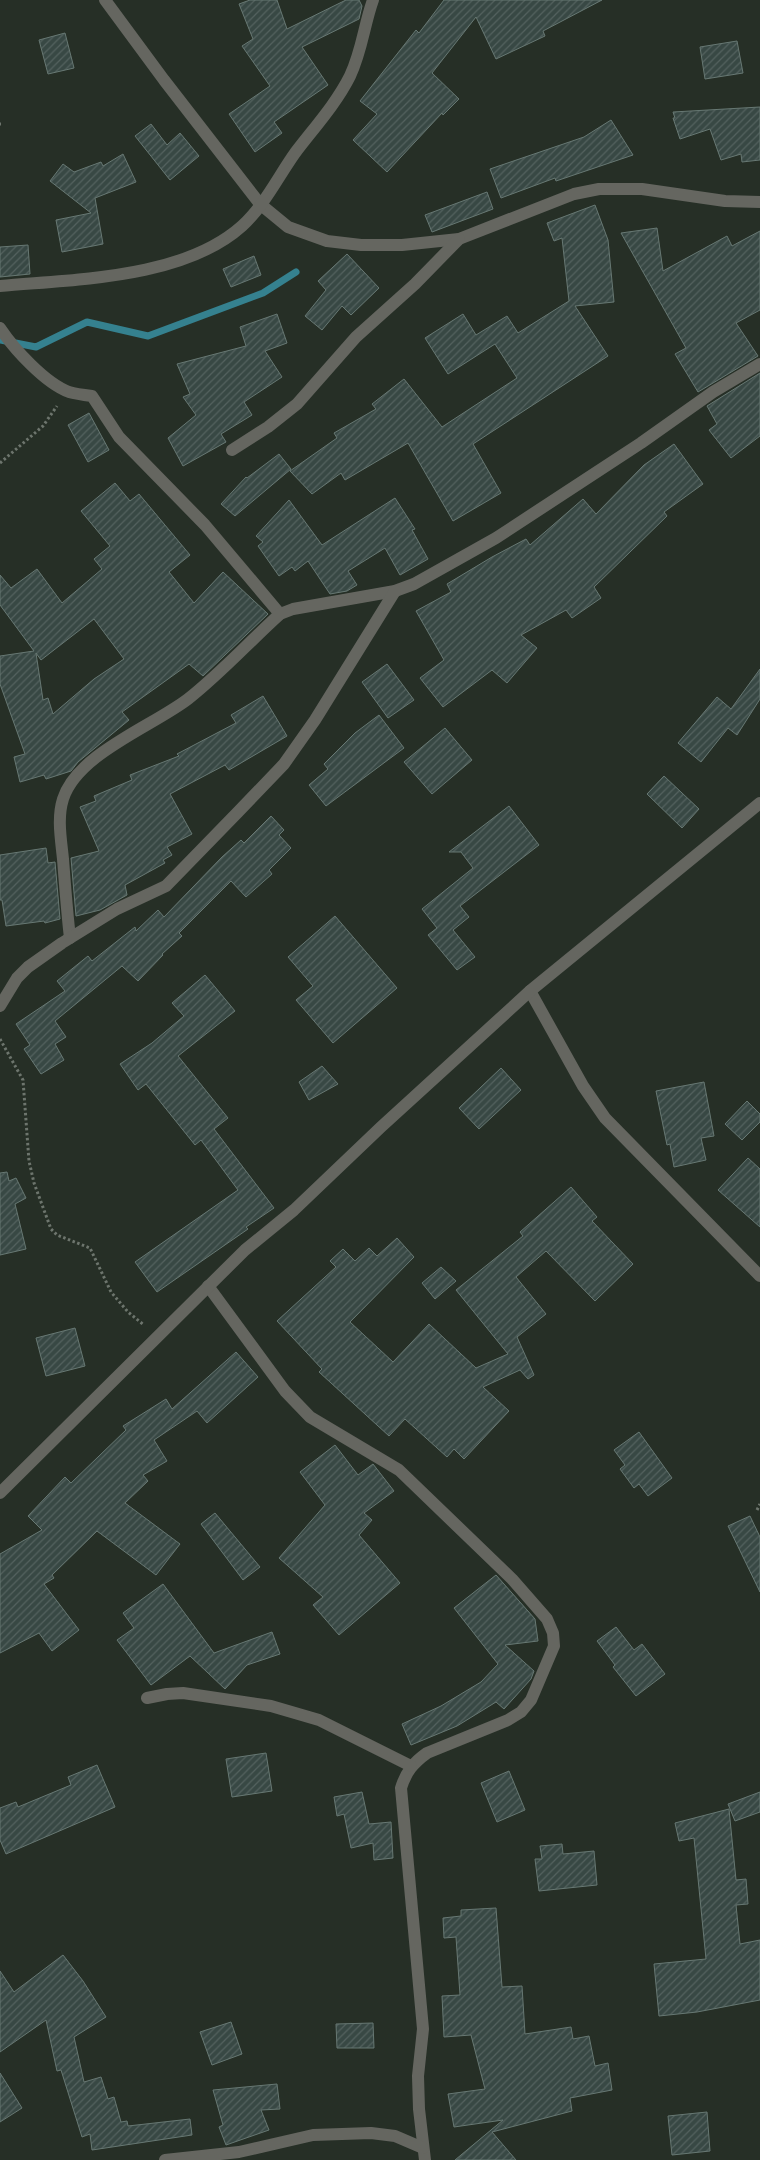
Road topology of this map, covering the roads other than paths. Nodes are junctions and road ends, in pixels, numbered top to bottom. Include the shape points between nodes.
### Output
1 (105, 0) edge
2 (373, 0) edge
3 (760, 202) edge
4 (260, 204) junction
5 (459, 239) junction
6 (0, 286) edge
7 (0, 328) edge
8 (760, 364) edge
9 (232, 450) dead end
10 (395, 591) junction
11 (280, 614) junction
12 (760, 803) edge
13 (70, 938) junction
14 (530, 992) junction
15 (0, 1006) edge
16 (760, 1276) edge
17 (208, 1286) junction
18 (0, 1493) edge
19 (147, 1698) dead end
20 (411, 1766) junction
21 (424, 2154) edge
22 (165, 2160) edge

1 - 4 street
2 - 4 street via 362,48 350,76
3 - 5 street via 725,201 642,189 599,189 574,194
4 - 5 street via 288,227 327,240 386,245
4 - 6 street via 226,239 172,262 94,278
5 - 9 street via 356,338 297,404
7 - 11 street via 36,370 68,391 92,396 97,401 119,437 205,526
8 - 10 street via 496,538 414,584
10 - 11 street via 293,608
10 - 13 street via 320,713 284,764 166,886 117,909
11 - 13 street via 190,697 101,753 69,787 64,796 60,825
12 - 14 street
13 - 15 street via 28,967 17,978
14 - 16 street via 583,1086 606,1118
14 - 17 street
17 - 18 street
17 - 20 street via 285,1391 310,1417 399,1470 512,1579 547,1619 553,1633 554,1646 531,1700 521,1712 427,1753
19 - 20 street via 183,1693 270,1706 319,1720
20 - 21 street via 400,1788 423,2029 418,2076
21 - 22 street via 394,2136 313,2135 239,2152

